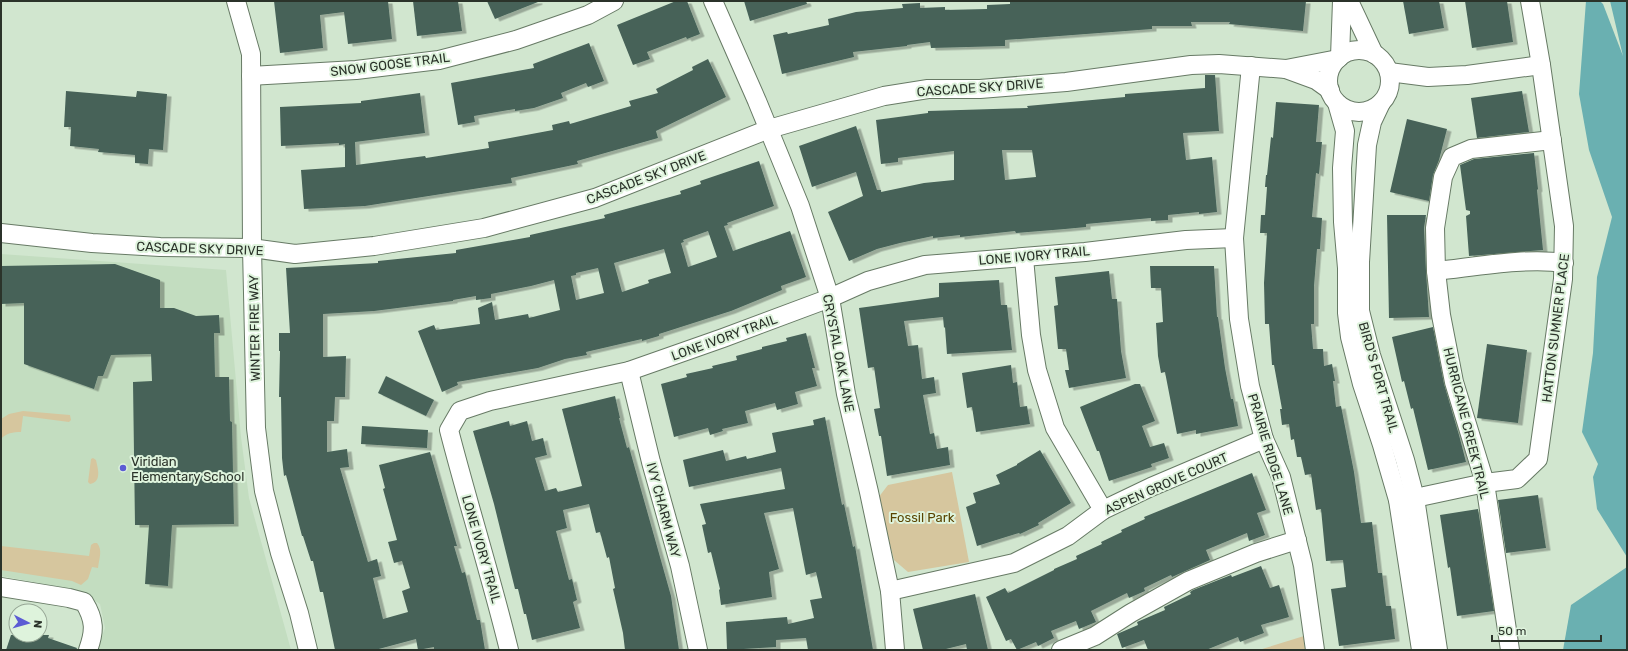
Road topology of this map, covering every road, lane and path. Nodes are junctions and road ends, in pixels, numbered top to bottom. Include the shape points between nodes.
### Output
1 (236, 1) edge
2 (614, 1) edge
3 (713, 1) edge
4 (1342, 1) edge
5 (1350, 1) edge
6 (1530, 1) edge
7 (1374, 54) junction
8 (1339, 58) junction
9 (1541, 65) junction
10 (1251, 66) junction
11 (1286, 69) junction
12 (1389, 72) junction
13 (251, 76) junction
14 (1428, 77) junction
15 (1334, 96) junction
16 (1384, 99) junction
17 (769, 129) junction
18 (1552, 140) junction
19 (1, 233) edge
20 (1234, 238) junction
21 (252, 248) junction
22 (1024, 258) junction
23 (1564, 263) junction
24 (1436, 271) junction
25 (830, 298) junction
26 (1354, 312) junction
27 (630, 371) junction
28 (1264, 439) junction
29 (1485, 483) junction
30 (1406, 499) junction
31 (1103, 510) junction
32 (1297, 540) junction
33 (1, 587) edge
34 (890, 591) junction
35 (88, 650) edge
36 (308, 650) edge
37 (509, 650) edge
38 (698, 650) edge
39 (895, 650) edge
40 (1061, 650) edge
41 (1315, 650) edge
42 (1421, 650) edge
43 (1438, 650) edge
44 (1510, 650) edge

1 - 13 street, WINTER FIRE WAY via 250,54
2 - 13 street, SNOW GOOSE TRAIL via 588,14 516,40 439,60 356,70
3 - 17 street, CRYSTAL OAK LANE
4 - 8 street
5 - 7 street
6 - 9 street, HATTON SUMNER PLACE
7 - 8 street via 1356,50
7 - 12 street via 1385,64
8 - 11 street, CASCADE SKY DRIVE
8 - 15 street via 1330,73 1329,82
9 - 14 street via 1467,75
9 - 18 street, HATTON SUMNER PLACE
10 - 11 street, CASCADE SKY DRIVE
10 - 17 street, CASCADE SKY DRIVE via 1191,65 1066,82 980,89 928,89 884,96
10 - 20 street, PRAIRIE RIDGE LANE
11 - 15 street, CASCADE SKY DRIVE via 1316,80
12 - 14 street
12 - 16 street via 1390,80
13 - 21 street, WINTER FIRE WAY
14 - 16 street
15 - 16 street via 1345,108 1354,111 1373,108
15 - 26 street, BIRD'S FORT TRAIL via 1345,131 1342,176 1343,222
16 - 26 street, BIRD'S FORT TRAIL via 1372,122 1367,145
17 - 21 street, CASCADE SKY DRIVE via 596,198 484,228 374,246 295,254
17 - 25 street, CRYSTAL OAK LANE via 800,206
18 - 23 street, HATTON SUMNER PLACE via 1564,226
18 - 24 street, HURRICANE CREEK TRAIL via 1471,149 1452,157 1443,177 1434,228
19 - 21 street, CASCADE SKY DRIVE via 92,243
20 - 22 street, LONE IVORY TRAIL via 1186,240
20 - 28 street, PRAIRIE RIDGE LANE via 1239,319 1250,386
21 - 36 street, WINTER FIRE WAY via 256,428 264,491
22 - 25 street, LONE IVORY TRAIL via 925,265 868,282
22 - 31 street via 1036,363 1055,428
23 - 24 street via 1508,263
23 - 29 street, HATTON SUMNER PLACE via 1538,458 1517,479
24 - 29 street, HURRICANE CREEK TRAIL via 1441,315 1454,382
25 - 27 street, LONE IVORY TRAIL
25 - 34 street, CRYSTAL OAK LANE via 846,394
26 - 30 street, BIRD'S FORT TRAIL via 1350,337 1362,384 1382,445
27 - 37 street, LONE IVORY TRAIL via 490,401 460,411 450,428 472,520 498,603
27 - 38 street, IVY CHARM WAY via 651,462 680,566
28 - 31 street, ASPEN GROVE COURT
28 - 32 street, PRAIRIE RIDGE LANE via 1281,477
29 - 30 street, HATTON SUMNER PLACE
29 - 44 street, HURRICANE CREEK TRAIL
30 - 42 street, BIRD'S FORT TRAIL
30 - 43 street, BIRD'S FORT TRAIL
31 - 34 street, ASPEN GROVE COURT via 1068,536 1014,563
32 - 40 street via 1256,553 1188,581 1095,636
32 - 41 street, PRAIRIE RIDGE LANE
33 - 35 street via 84,602 91,613 94,628
34 - 39 street, CRYSTAL OAK LANE

